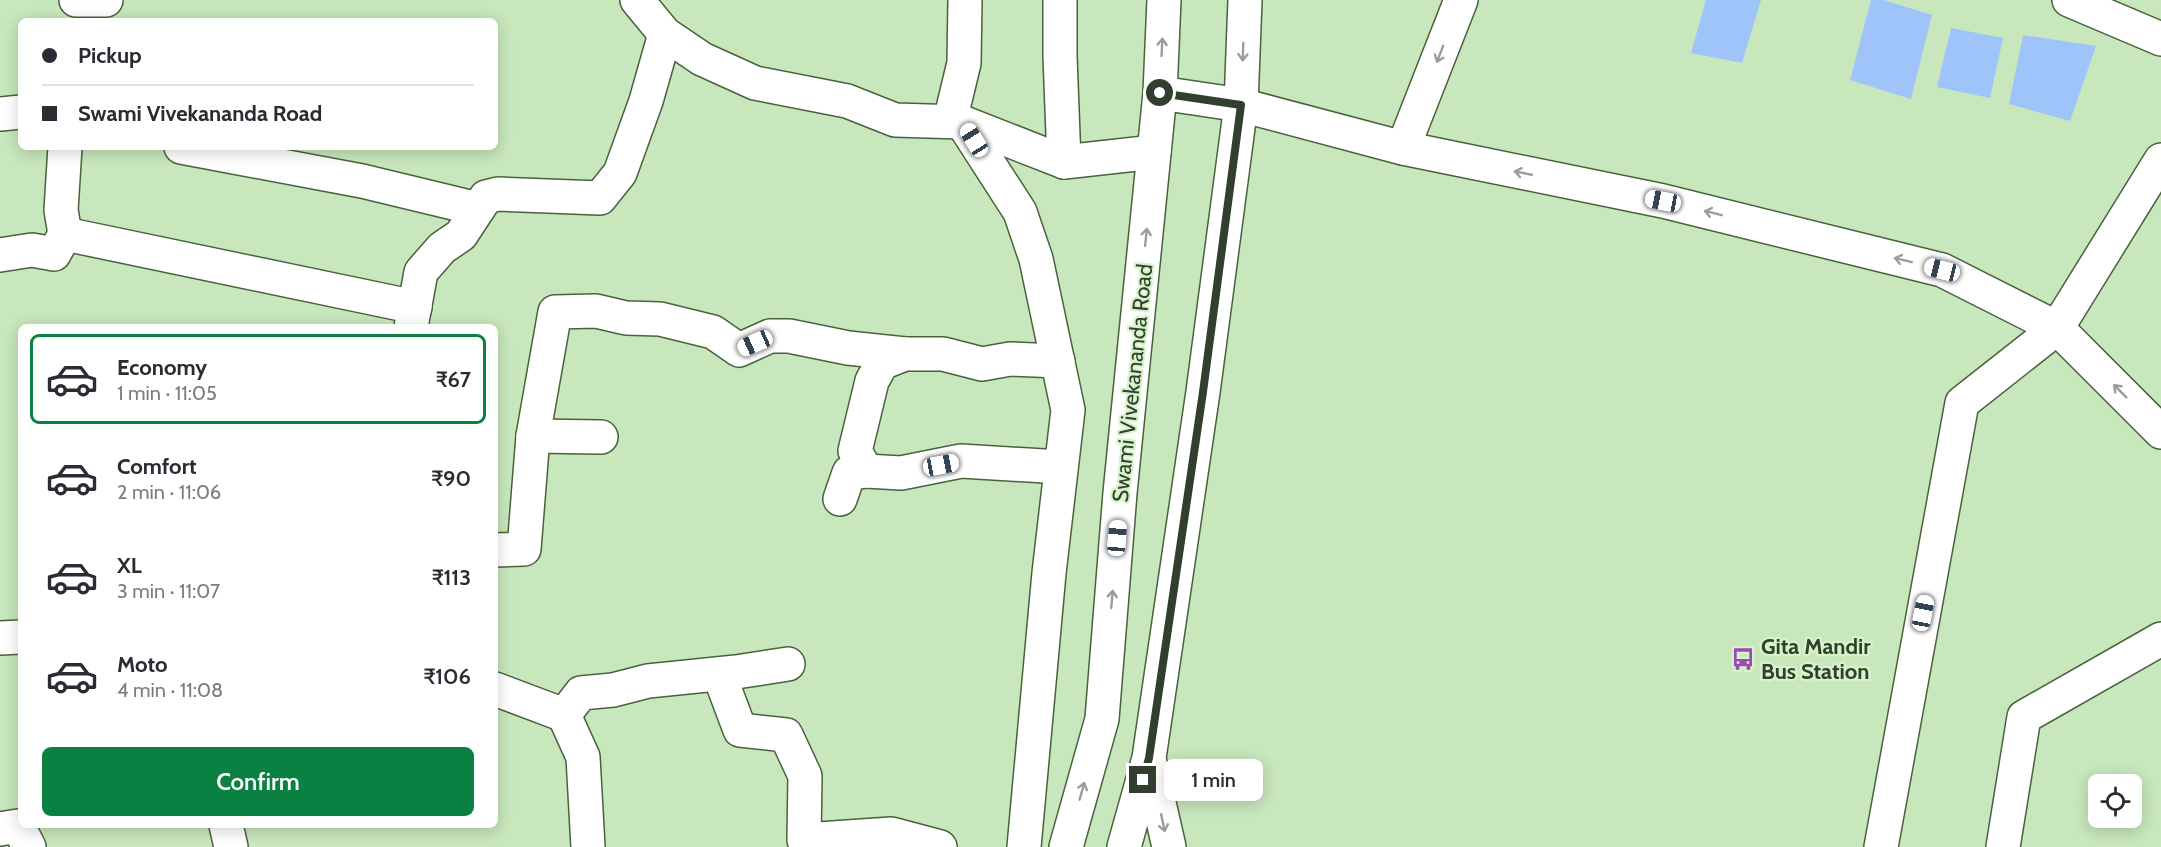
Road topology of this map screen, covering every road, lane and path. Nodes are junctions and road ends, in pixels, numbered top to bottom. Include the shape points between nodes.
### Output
1 (77, 0) edge
2 (106, 0) edge
3 (638, 0) edge
4 (965, 0) edge
5 (1060, 0) edge
6 (1164, 0) edge
7 (1245, 0) edge
8 (1461, 0) edge
9 (2069, 0) edge
10 (76, 18) edge
11 (665, 34) junction
12 (2161, 39) edge
13 (1160, 93) junction
14 (1241, 105) junction
15 (18, 112) edge
16 (0, 114) edge
17 (956, 121) junction
18 (1403, 148) junction
19 (65, 150) edge
20 (197, 150) edge
21 (1154, 152) junction
22 (2161, 160) edge
23 (1064, 162) junction
24 (478, 209) junction
25 (64, 234) junction
26 (0, 255) edge
27 (413, 317) edge
28 (2057, 328) junction
29 (905, 354) junction
30 (1058, 361) junction
31 (2161, 432) edge
32 (533, 436) junction
33 (601, 437) dead end
34 (1061, 467) junction
35 (866, 471) junction
36 (840, 499) dead end
37 (498, 550) edge
38 (18, 637) edge
39 (0, 638) edge
40 (2161, 639) edge
41 (788, 664) dead end
42 (719, 674) junction
43 (498, 690) edge
44 (564, 715) junction
45 (1149, 758) junction
46 (18, 826) edge
47 (19, 828) edge
48 (227, 828) edge
49 (0, 830) edge
50 (792, 843) edge
51 (29, 847) edge
52 (231, 847) edge
53 (588, 847) edge
54 (940, 847) edge
55 (1024, 847) edge
56 (1066, 847) edge
57 (1124, 847) edge
58 (1169, 847) edge
59 (1881, 847) edge
60 (2003, 847) edge

1 - 2 street
1 - 10 street
3 - 11 street
4 - 17 street via 964,63
5 - 23 street
13 -> 6 street, Swami Vivekananda Road
7 -> 14 street
8 -> 18 street
9 - 12 street
11 - 17 street via 702,59 755,83 847,101 895,120
11 - 24 street via 620,173 600,198 498,194 486,197
13 - 14 street
13 - 21 street, Swami Vivekananda Road
14 - 18 street
14 - 45 street
15 - 16 street
17 - 23 street
17 - 30 street via 1020,212 1036,259
28 -> 18 street via 1942,270 1663,201
19 - 25 street via 61,210
20 - 24 street via 362,181
21 - 23 street
56 -> 21 street, Swami Vivekananda Road via 1102,719
22 - 28 street
24 - 27 street via 461,235 442,248 421,272
25 - 26 street via 54,254 32,250
25 - 27 street
31 -> 28 street
28 - 59 street via 1962,403
29 - 30 street via 943,354 982,364 1010,359
29 - 32 street via 789,336 770,336 739,350 713,332 660,319 546,306
29 - 35 street via 882,363 872,381 855,451
30 - 34 street via 1068,410
32 - 33 street
32 - 37 street via 524,549
34 - 35 street via 961,461 901,473
34 - 55 street
35 - 36 street via 849,473
38 - 39 street
40 - 60 street via 2024,717
41 - 42 street
42 - 44 street via 581,693
42 - 50 street via 741,730 786,735 805,776
43 - 44 street
44 - 53 street via 583,757
45 - 57 street
45 -> 58 street
46 - 49 street
47 - 51 street
48 - 52 street
50 - 54 street via 891,834

